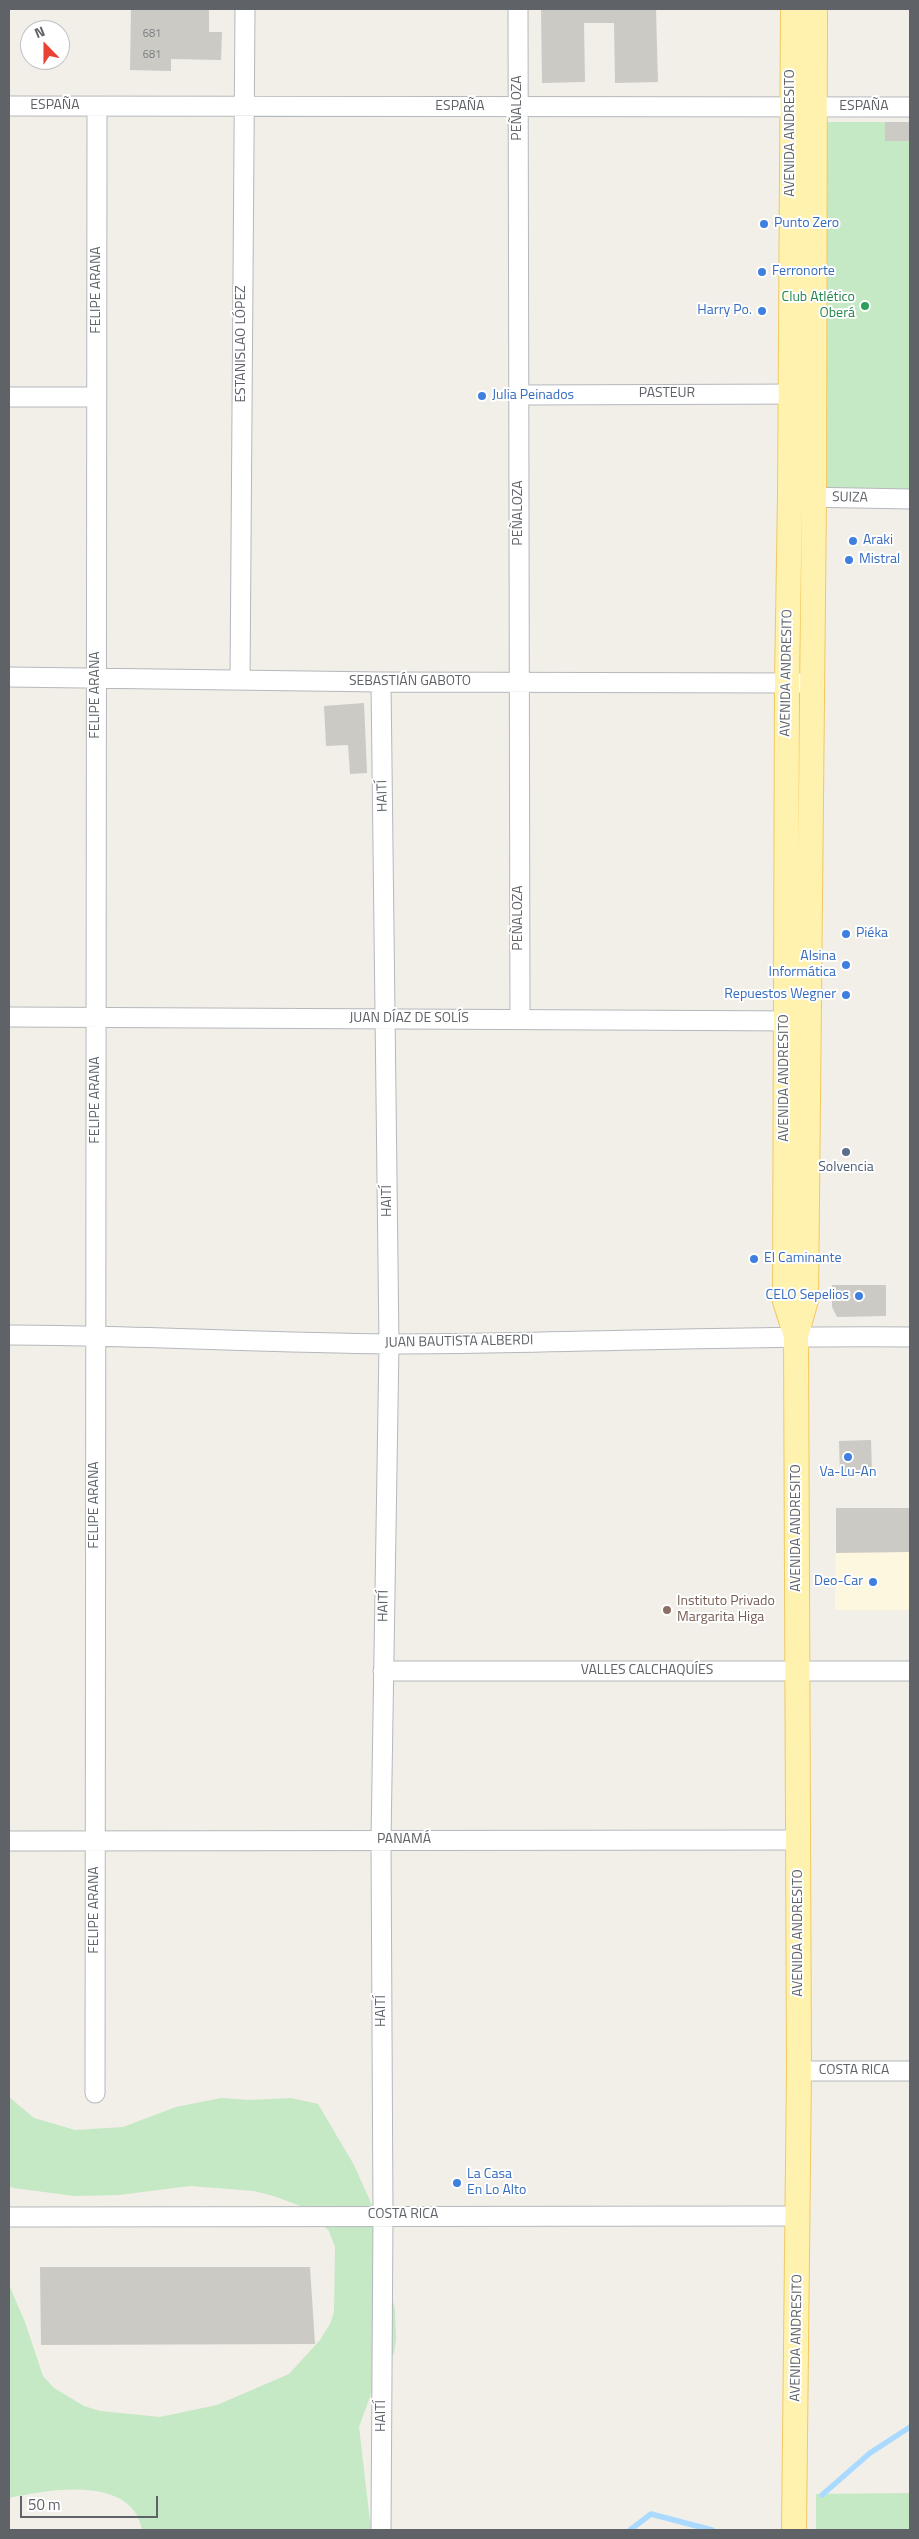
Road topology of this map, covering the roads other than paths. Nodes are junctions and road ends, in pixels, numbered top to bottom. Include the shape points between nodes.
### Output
1 (244, 9) edge
2 (518, 9) edge
3 (793, 9) edge
4 (816, 9) edge
5 (9, 106) edge
6 (97, 106) junction
7 (244, 107) junction
8 (518, 107) junction
9 (791, 107) junction
10 (814, 107) junction
11 (910, 107) edge
12 (791, 393) junction
13 (519, 394) junction
14 (814, 395) junction
15 (9, 397) edge
16 (97, 397) junction
17 (790, 496) junction
18 (814, 497) junction
19 (910, 499) edge
20 (9, 677) edge
21 (96, 679) junction
22 (240, 680) junction
23 (381, 682) junction
24 (519, 683) junction
25 (787, 683) junction
26 (812, 683) junction
27 (9, 1017) edge
28 (96, 1018) junction
29 (520, 1018) junction
30 (386, 1019) junction
31 (785, 1021) junction
32 (809, 1022) junction
33 (9, 1335) edge
34 (96, 1335) junction
35 (796, 1336) junction
36 (910, 1338) edge
37 (389, 1344) junction
38 (383, 1671) junction
39 (910, 1671) edge
40 (797, 1672) junction
41 (9, 1840) edge
42 (95, 1840) junction
43 (381, 1840) junction
44 (799, 1840) junction
45 (910, 2071) edge
46 (799, 2072) junction
47 (94, 2093) dead end
48 (383, 2215) junction
49 (798, 2216) junction
50 (9, 2217) edge
51 (381, 2530) edge
52 (794, 2530) edge

1 - 7 street, ESTANISLAO LÓPEZ
2 - 8 street, PEÑALOZA
3 - 9 main road, AVENIDA ANDRESITO
4 - 10 main road, AVENIDA ANDRESITO
5 - 6 street, ESPAÑA
6 - 7 street, ESPAÑA
6 - 16 street, FELIPE ARANA
7 - 8 street, ESPAÑA
7 - 22 street, ESTANISLAO LÓPEZ
8 - 9 street, ESPAÑA
8 - 13 street, PEÑALOZA
9 - 10 street, ESPAÑA
9 - 12 main road, AVENIDA ANDRESITO
10 - 11 street, ESPAÑA
10 - 14 main road, AVENIDA ANDRESITO
12 - 13 street, PASTEUR
12 - 14 street, PASTEUR
12 - 17 main road, AVENIDA ANDRESITO
13 - 24 street, PEÑALOZA
14 - 18 main road, AVENIDA ANDRESITO
15 - 16 street
16 - 21 street, FELIPE ARANA
17 - 18 street, SUIZA
17 - 25 main road, AVENIDA ANDRESITO
18 - 19 street, SUIZA
18 - 26 main road, AVENIDA ANDRESITO
20 - 21 street, SEBASTIÁN GABOTO
21 - 22 street, SEBASTIÁN GABOTO
21 - 28 street, FELIPE ARANA
22 - 23 street, SEBASTIÁN GABOTO
23 - 24 street, SEBASTIÁN GABOTO
23 - 30 street, HAITÍ
24 - 25 street, SEBASTIÁN GABOTO
24 - 29 street, PEÑALOZA
25 - 26 street, SEBASTIÁN GABOTO
25 - 31 main road, AVENIDA ANDRESITO
26 - 32 main road, AVENIDA ANDRESITO
27 - 28 street, JUAN DÍAZ DE SOLÍS
28 - 30 street, JUAN DÍAZ DE SOLÍS
28 - 34 street, FELIPE ARANA
29 - 30 street, JUAN DÍAZ DE SOLÍS
29 - 31 street, JUAN DÍAZ DE SOLÍS
30 - 37 street, HAITÍ
31 - 32 street, JUAN DÍAZ DE SOLÍS
31 - 35 main road, AVENIDA ANDRESITO via 785,1301
32 - 35 main road, AVENIDA ANDRESITO via 806,1300
33 - 34 street, JUAN BAUTISTA ALBERDI
34 - 37 street, JUAN BAUTISTA ALBERDI
34 - 42 street, FELIPE ARANA
35 - 36 street, JUAN BAUTISTA ALBERDI
35 - 37 street, JUAN BAUTISTA ALBERDI
35 - 40 main road, AVENIDA ANDRESITO
37 - 38 street, HAITÍ
38 - 40 street, VALLES CALCHAQUÍES
38 - 43 street, HAITÍ
39 - 40 street, VALLES CALCHAQUÍES
40 - 44 main road, AVENIDA ANDRESITO
41 - 42 street, PANAMÁ
42 - 43 street, PANAMÁ
42 - 47 street, FELIPE ARANA
43 - 44 street, PANAMÁ
43 - 48 street, HAITÍ
44 - 46 main road, AVENIDA ANDRESITO
45 - 46 street, COSTA RICA
46 - 49 main road, AVENIDA ANDRESITO
48 - 49 street, COSTA RICA
48 - 50 street, COSTA RICA
48 - 51 street, HAITÍ
49 - 52 main road, AVENIDA ANDRESITO

